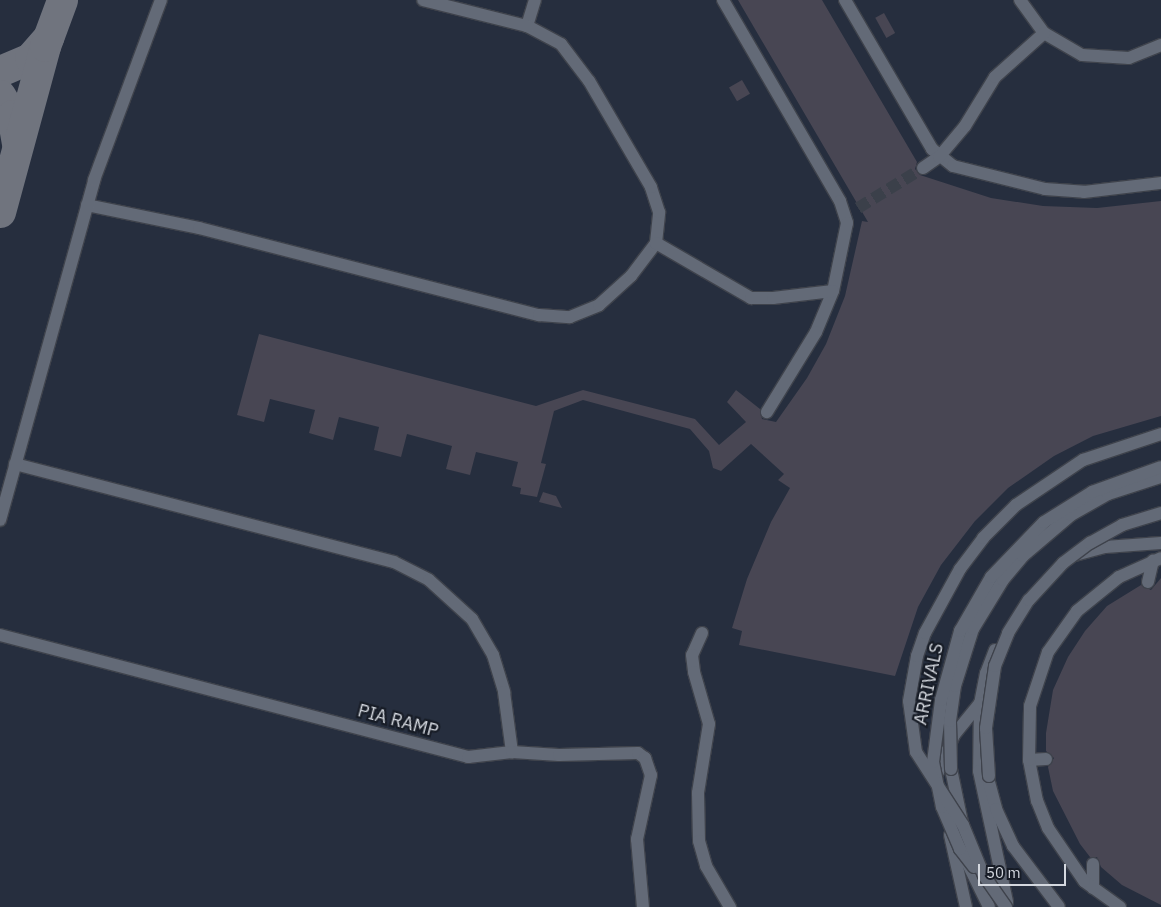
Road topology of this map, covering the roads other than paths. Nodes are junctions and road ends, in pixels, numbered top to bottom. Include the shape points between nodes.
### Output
1 (161, 0) edge
2 (423, 0) edge
3 (535, 0) edge
4 (723, 0) edge
5 (845, 0) edge
6 (1020, 0) edge
7 (527, 26) junction
8 (1044, 34) junction
9 (1161, 44) edge
10 (939, 157) junction
11 (924, 168) tunnel mouth
12 (1161, 183) edge
13 (87, 204) junction
14 (656, 243) junction
15 (833, 291) junction
16 (767, 412) dead end
17 (1161, 434) edge
18 (15, 464) junction
19 (1161, 468) edge
20 (1161, 477) edge
21 (1161, 508) edge
22 (1161, 513) edge
23 (0, 520) edge
24 (1161, 542) edge
25 (1063, 559) junction
26 (1157, 559) edge
27 (1148, 582) dead end
28 (702, 633) dead end
29 (0, 635) edge
30 (980, 703) junction
31 (512, 752) junction
32 (1046, 758) dead end
33 (1028, 760) junction
34 (938, 772) junction
35 (944, 810) junction
36 (962, 825) junction
37 (960, 849) junction
38 (1093, 864) dead end
39 (1093, 888) junction
40 (1057, 905) edge
41 (1006, 906) edge
42 (643, 907) edge
43 (730, 907) edge
44 (966, 907) edge
45 (989, 907) edge
46 (1120, 907) edge

1 - 13 street
2 - 7 street
3 - 7 street
4 - 15 street via 852,210
5 - 10 street
6 - 8 street
7 - 14 street via 561,44 589,81 651,186 659,212
8 - 9 street via 1068,49 1098,58 1128,58
8 - 10 street via 995,77 971,117
10 - 11 street
10 - 12 street via 970,172 1045,189 1084,192
13 - 14 street via 199,228 558,318 586,313 599,305 632,276
13 - 18 street
14 - 15 street via 751,298
15 - 16 street via 816,332
17 - 36 street, bridge via 1083,460 1038,488 1004,516 974,550 936,610 925,633 912,678 911,729 922,765
18 - 23 street
18 - 31 street via 394,562 429,580 472,618 493,655 504,692
19 - 34 street via 1126,479 1071,506 1021,546 988,585 966,623 949,668 939,726
19 - 37 street, ARRIVALS, bridge via 1092,492 1044,522 1003,563 969,611 947,672 933,762 942,807
20 - 36 street, bridge via 1108,494 1058,524 1023,556 985,606 964,654 950,721 951,769
21 - 25 street via 1114,524
22 - 40 street, bridge via 1122,525 1063,563 1030,600 1001,650 986,721 990,786 1006,834
24 - 25 street via 1106,547
25 - 30 street via 1017,611 999,641 986,673
26 - 27 street
26 - 33 street via 1119,576 1098,591 1060,632 1048,652 1033,692 1027,730
28 - 43 street via 692,655 709,724 698,792 699,841 706,866
29 - 31 street, PIA RAMP via 468,757
30 - 34 street via 954,735
30 - 41 street via 979,771
31 - 42 street, PIA RAMP via 559,755 638,753 645,758 651,775 638,839
32 - 33 street
33 - 39 street via 1037,801 1048,828 1066,858
34 - 35 street
35 - 41 street
35 - 44 street
36 - 41 street, bridge via 984,876
37 - 41 street, ARRIVALS, bridge
37 - 45 street, bridge
38 - 39 street
39 - 46 street

